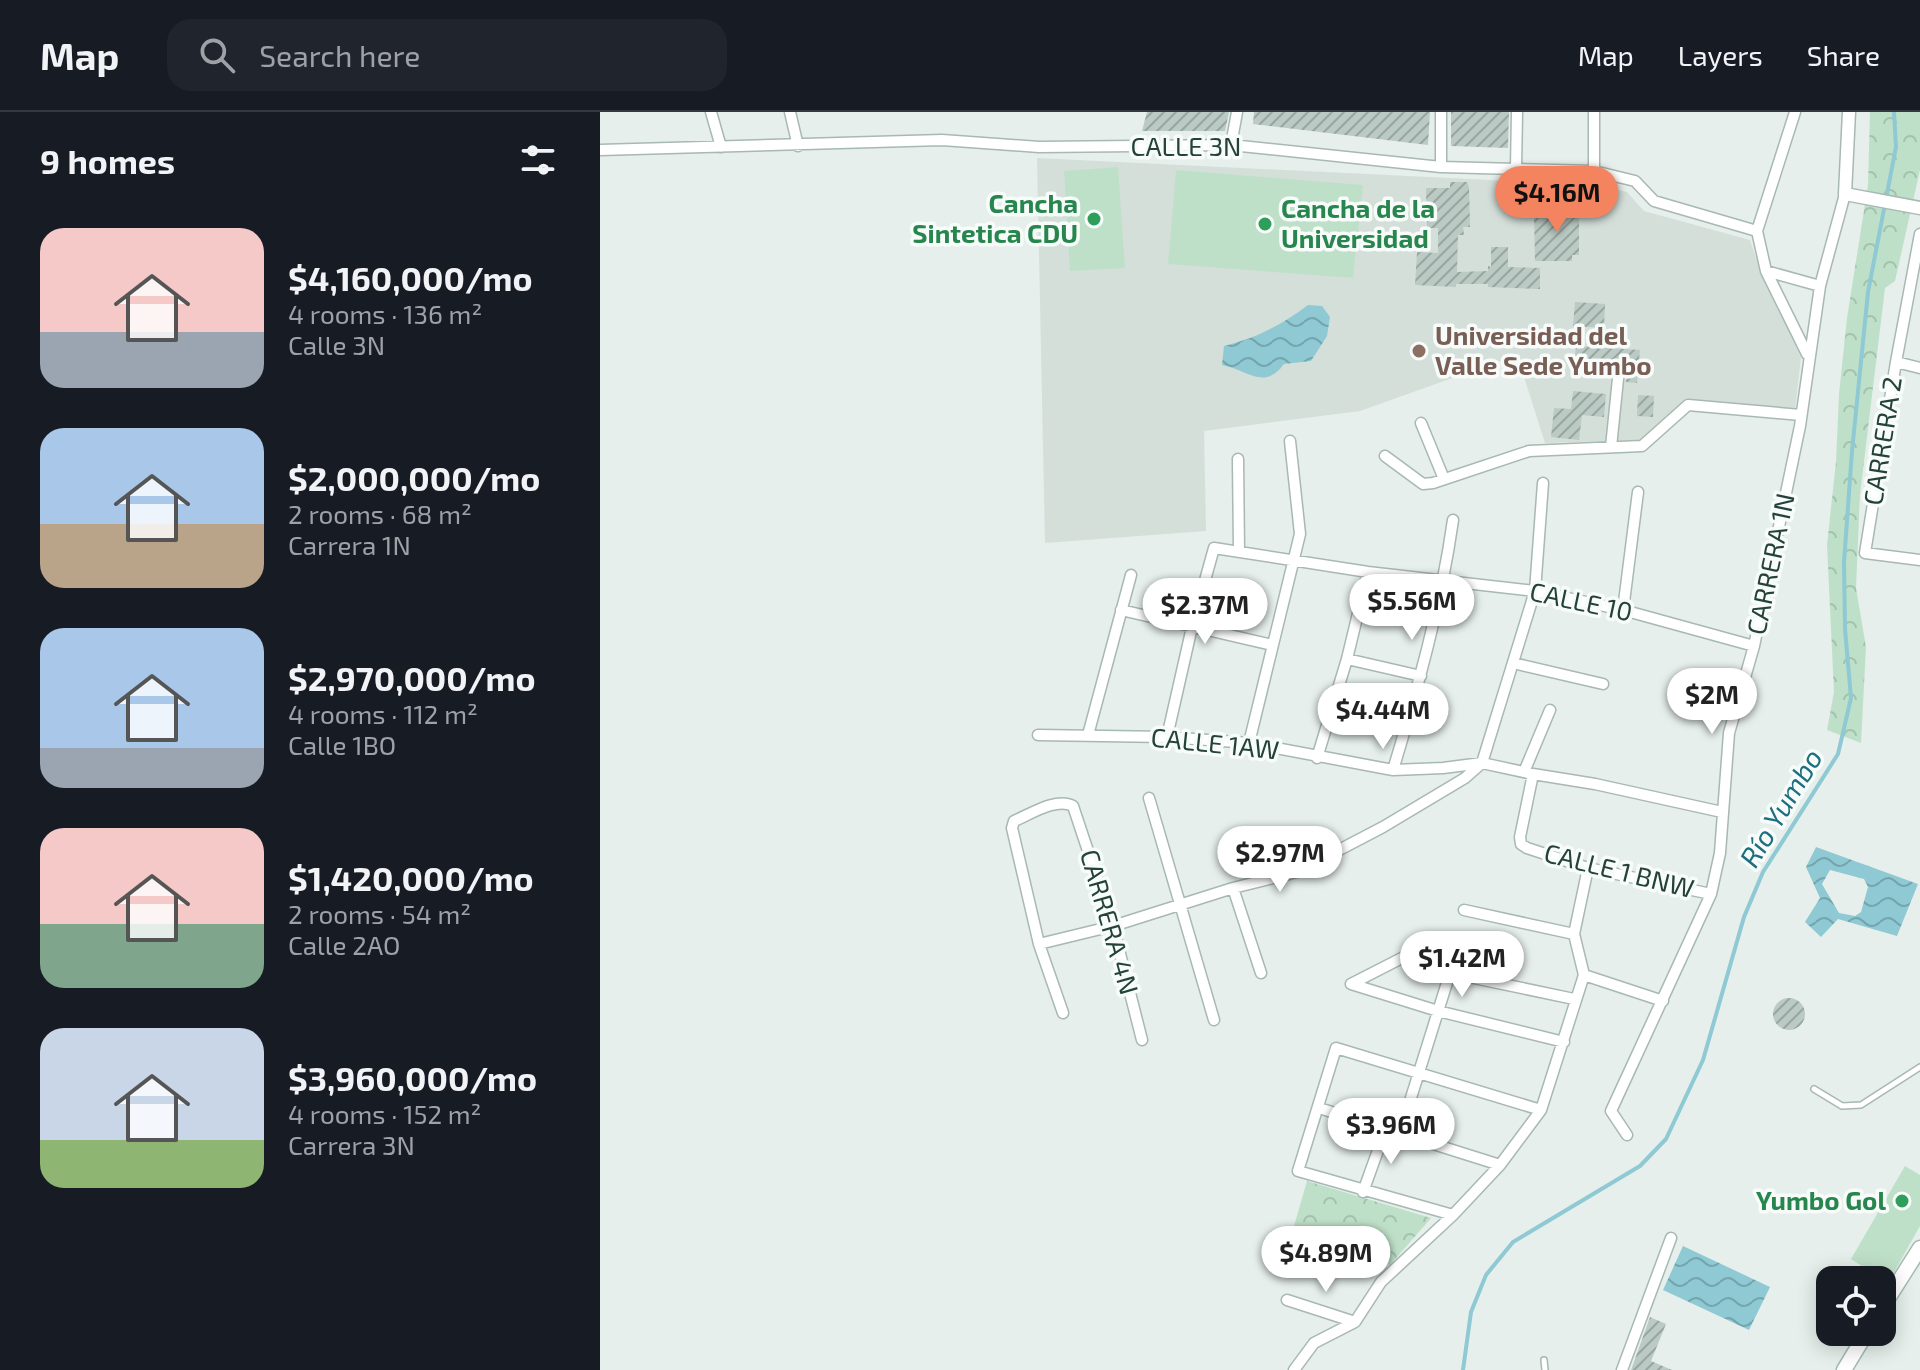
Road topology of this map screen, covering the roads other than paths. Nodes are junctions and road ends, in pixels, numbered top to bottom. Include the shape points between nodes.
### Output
1 (711, 112) edge
2 (790, 112) edge
3 (1237, 112) edge
4 (1441, 112) edge
5 (1517, 112) edge
6 (1594, 112) edge
7 (1795, 112) edge
8 (1849, 112) edge
9 (1231, 145) junction
10 (798, 146) junction
11 (721, 147) junction
12 (600, 150) edge
13 (1441, 167) junction
14 (1516, 168) junction
15 (1594, 171) junction
16 (1848, 195) junction
17 (1920, 208) edge
18 (1757, 231) junction
19 (1920, 234) edge
20 (1766, 271) junction
21 (1820, 286) junction
22 (1808, 356) junction
23 (1896, 362) junction
24 (1920, 368) edge
25 (1619, 369) dead end
26 (1801, 415) junction
27 (1421, 423) dead end
28 (1290, 441) dead end
29 (1611, 447) junction
30 (1385, 456) dead end
31 (1238, 459) dead end
32 (1444, 479) junction
33 (1543, 483) dead end
34 (1638, 492) dead end
35 (1453, 520) dead end
36 (1239, 551) junction
37 (1293, 558) junction
38 (1920, 560) edge
39 (1368, 572) junction
40 (1131, 575) dead end
41 (1445, 579) junction
42 (1535, 591) junction
43 (1121, 610) junction
44 (1623, 610) junction
45 (1192, 627) junction
46 (1272, 645) junction
47 (1754, 646) junction
48 (1347, 659) junction
49 (1513, 663) junction
50 (1421, 676) junction
51 (1603, 684) dead end
52 (1550, 710) dead end
53 (1038, 735) dead end
54 (1088, 735) junction
55 (1167, 737) junction
56 (1249, 743) junction
57 (1317, 758) junction
58 (1482, 763) junction
59 (1393, 770) junction
60 (1528, 773) junction
61 (1149, 798) dead end
62 (1722, 812) junction
63 (1588, 868) junction
64 (1233, 888) junction
65 (1711, 894) junction
66 (1181, 904) junction
67 (1464, 910) dead end
68 (1113, 926) junction
69 (1574, 934) junction
70 (1441, 938) dead end
71 (1039, 944) junction
72 (1261, 973) dead end
73 (1584, 975) junction
74 (1574, 999) junction
75 (1663, 1001) junction
76 (1438, 1011) junction
77 (1063, 1013) dead end
78 (1214, 1020) dead end
79 (1142, 1040) dead end
80 (1564, 1042) junction
81 (1920, 1067) edge
82 (1418, 1073) junction
83 (1814, 1089) dead end
84 (1319, 1108) junction
85 (1541, 1110) junction
86 (1386, 1128) junction
87 (1400, 1133) junction
88 (1627, 1135) dead end
89 (1500, 1165) junction
90 (1363, 1192) junction
91 (1453, 1215) junction
92 (1671, 1238) dead end
93 (1920, 1248) edge
94 (1896, 1286) edge
95 (1287, 1300) dead end
96 (1355, 1322) junction
97 (1859, 1346) edge
98 (1544, 1360) dead end
99 (1294, 1370) edge
100 (1545, 1370) edge
101 (1622, 1370) edge
102 (1844, 1370) edge

1 - 11 street
2 - 10 street
3 - 9 street
4 - 13 street
5 - 14 street
6 - 15 street
7 - 18 street
8 - 16 street, CARRERA 1N
9 - 10 street, CALLE 3N via 1039,147 942,140
9 - 13 street, CALLE 3N
10 - 11 street, CALLE 3N
11 - 12 street, CALLE 3N
13 - 14 street, CALLE 3N
14 - 15 street, CALLE 3N
15 - 18 street, CALLE 3N via 1635,181 1654,201
16 - 17 street
16 - 21 street, CARRERA 1N
18 - 20 street
19 - 23 street, CARRERA 2
20 - 21 street
20 - 22 street
21 - 22 street, CARRERA 1N
22 - 26 street, CARRERA 1N
23 - 24 street
23 - 38 street, CARRERA 2 via 1865,553
25 - 29 street
26 - 29 street via 1688,405 1642,446
26 - 47 street, CARRERA 1N
27 - 32 street
28 - 37 street via 1300,534
29 - 32 street via 1529,451
30 - 32 street via 1423,484
31 - 36 street
33 - 42 street
34 - 44 street
35 - 41 street
36 - 37 street, CALLE 10
36 - 45 street, CALLE 10 via 1214,548
37 - 39 street, CALLE 10
37 - 46 street
39 - 41 street, CALLE 10
39 - 48 street
40 - 43 street
41 - 42 street, CALLE 10
41 - 50 street
42 - 44 street, CALLE 10
42 - 49 street
43 - 45 street
43 - 54 street
44 - 47 street, CALLE 10
45 - 46 street
45 - 55 street
46 - 56 street
47 - 62 street, CARRERA 1N via 1729,733
48 - 50 street
48 - 57 street
49 - 51 street
49 - 58 street
50 - 59 street
52 - 60 street
53 - 54 street, CALLE 1AW
54 - 55 street, CALLE 1AW
55 - 56 street, CALLE 1AW
56 - 57 street, CALLE 1AW
57 - 59 street, CALLE 1AW
58 - 59 street, CALLE 1AW
58 - 60 street, CALLE 1AW
58 - 64 street via 1383,827 1297,872
60 - 62 street, CALLE 1AW
60 - 63 street, CALLE 1 BNW via 1521,844
61 - 66 street
62 - 65 street, CARRERA 1N
63 - 65 street, CALLE 1 BNW
63 - 69 street
64 - 66 street
64 - 72 street
65 - 75 street, CARRERA 1N
66 - 68 street
66 - 78 street
67 - 69 street
68 - 71 street
68 - 71 street, CARRERA 4N via 1073,806 1058,803 1014,821 1012,828
68 - 79 street, CARRERA 4N
69 - 73 street
70 - 76 street via 1351,984
71 - 77 street
73 - 74 street
73 - 75 street
74 - 76 street via 1450,973
74 - 80 street
75 - 88 street, CARRERA 1N via 1611,1111
76 - 80 street
76 - 82 street
80 - 85 street
81 - 83 lane via 1861,1105 1842,1106
82 - 84 street via 1336,1048
82 - 85 street
82 - 87 street
84 - 86 street
84 - 90 street via 1298,1171
85 - 89 street
86 - 87 street
86 - 90 street
87 - 89 street
89 - 91 street
90 - 91 street
91 - 96 street via 1381,1282
92 - 101 street
93 - 94 main road
95 - 96 street
96 - 99 street via 1314,1343
97 - 102 main road
98 - 100 lane

